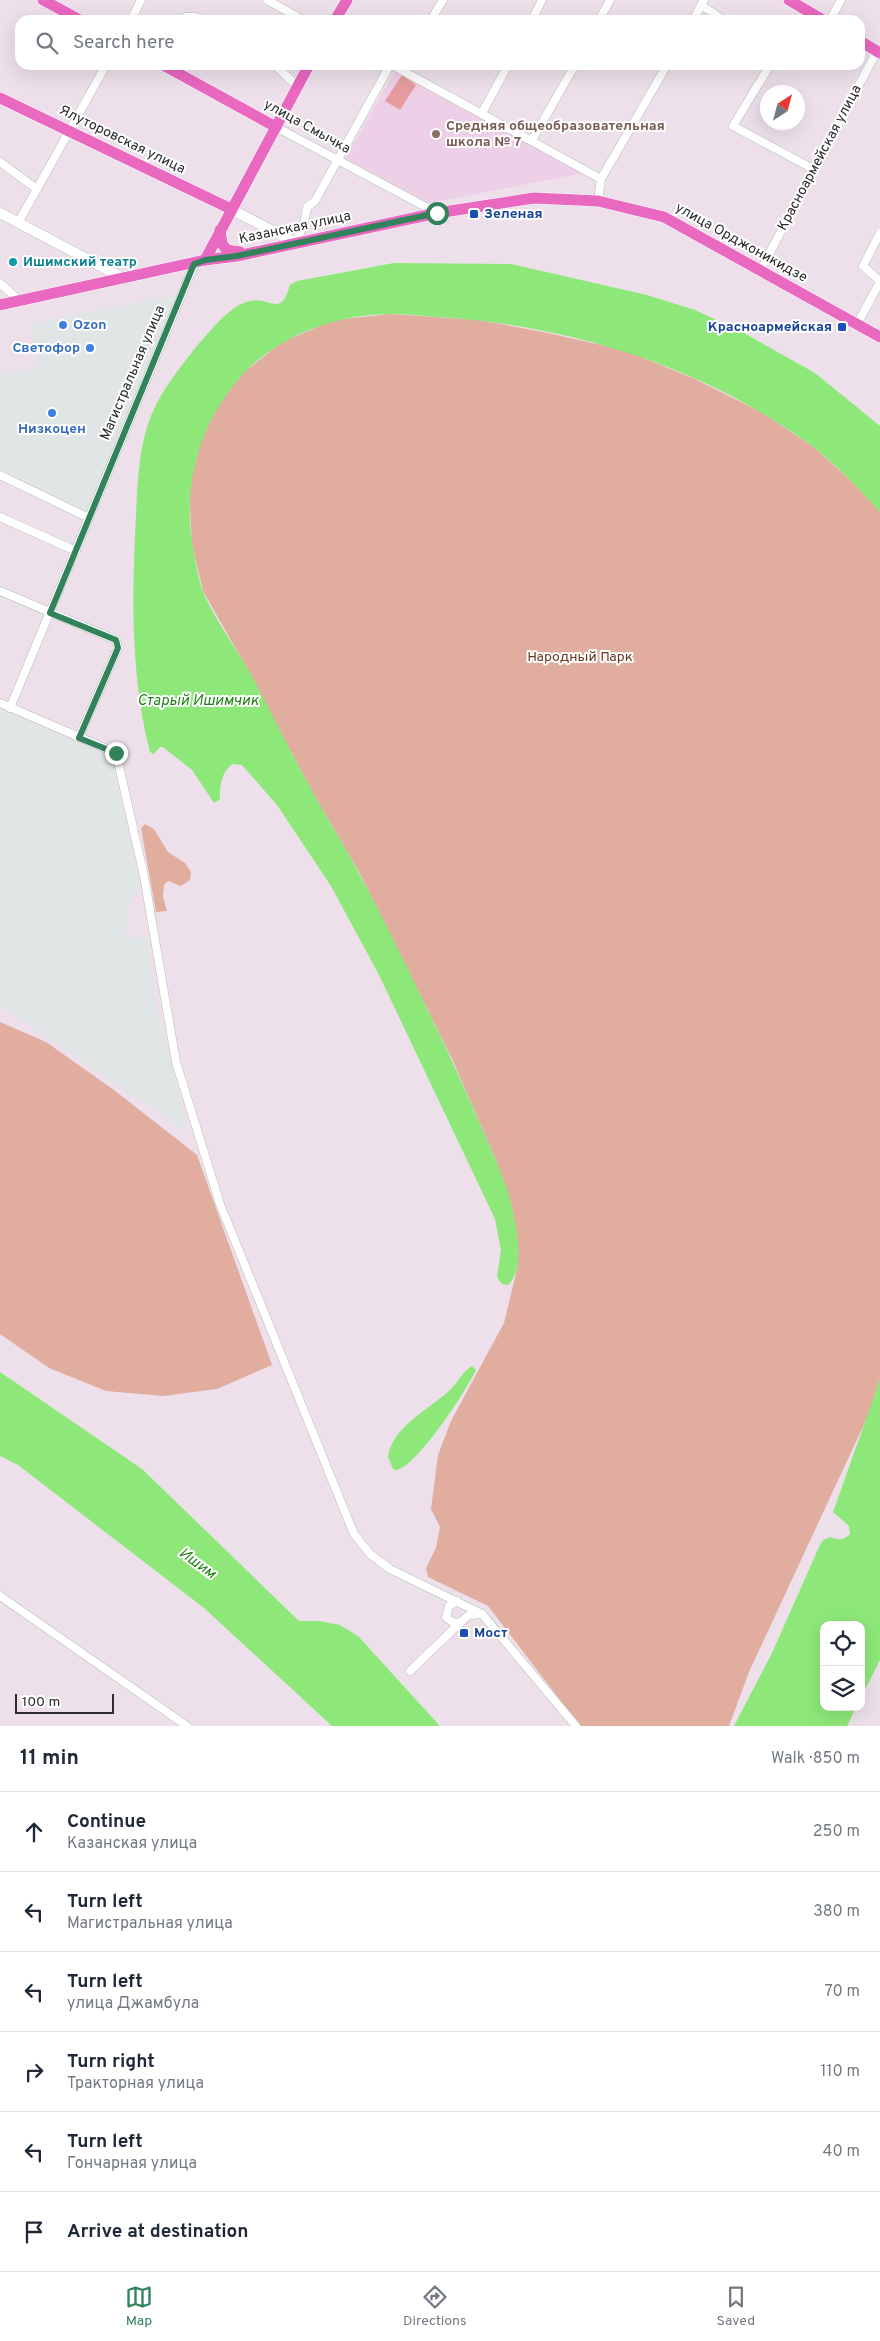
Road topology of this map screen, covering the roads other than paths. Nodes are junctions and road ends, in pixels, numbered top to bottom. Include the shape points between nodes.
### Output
1 (43, 0) edge
2 (141, 0) edge
3 (267, 0) edge
4 (347, 0) edge
5 (443, 0) edge
6 (542, 0) edge
7 (610, 0) edge
8 (788, 0) edge
9 (841, 0) edge
10 (703, 3) edge
11 (71, 15) edge
12 (134, 15) edge
13 (294, 15) edge
14 (338, 15) edge
15 (434, 15) edge
16 (534, 15) edge
17 (602, 15) edge
18 (696, 15) edge
19 (718, 15) edge
20 (814, 15) edge
21 (833, 15) edge
22 (865, 43) edge
23 (879, 50) edge
24 (103, 70) edge
25 (172, 70) edge
26 (280, 70) edge
27 (306, 70) edge
28 (388, 70) edge
29 (407, 70) edge
30 (505, 70) edge
31 (572, 70) edge
32 (664, 70) edge
33 (767, 70) edge
34 (297, 86) junction
35 (0, 98) edge
36 (482, 113) junction
37 (276, 127) junction
38 (69, 132) junction
39 (532, 140) junction
40 (338, 161) junction
41 (0, 162) edge
42 (815, 170) junction
43 (601, 179) junction
44 (37, 189) junction
45 (598, 201) junction
46 (231, 209) junction
47 (0, 213) edge
48 (437, 213) junction
49 (18, 222) junction
50 (220, 230) junction
51 (880, 233) edge
52 (296, 243) junction
53 (247, 254) junction
54 (205, 260) junction
55 (760, 271) junction
56 (124, 279) junction
57 (880, 281) edge
58 (0, 283) edge
59 (20, 301) junction
60 (0, 305) edge
61 (857, 324) junction
62 (880, 337) edge
63 (0, 476) edge
64 (0, 517) edge
65 (89, 518) junction
66 (76, 551) junction
67 (0, 591) edge
68 (50, 613) junction
69 (0, 704) edge
70 (10, 708) junction
71 (79, 738) junction
72 (0, 1596) edge
73 (457, 1601) junction
74 (482, 1614) junction
75 (460, 1623) junction
76 (410, 1671) dead end
77 (187, 1726) edge
78 (576, 1726) edge

1 - 11 main road
2 - 12 street
3 - 13 street
4 - 14 main road
5 - 15 street
6 - 16 street
7 - 17 street
8 - 20 main road
9 - 21 street
10 - 18 street
10 - 19 street
22 - 23 main road
23 - 42 street, Красноармейская улица
24 - 38 street
25 - 37 main road, улица Смычка
26 - 34 street
27 - 34 main road, Магистральная улица
28 - 40 street
29 - 36 street
30 - 36 street
31 - 39 street
32 - 43 street
33 - 42 street via 733,126
34 - 37 main road, Магистральная улица
35 - 38 main road, Ялуторовская улица
36 - 39 street
37 - 40 street, улица Смычка
37 - 46 main road, Магистральная улица
38 - 44 street
38 - 46 main road, Ялуторовская улица
39 - 43 street
40 - 48 street, улица Смычка
40 - 52 street via 315,202 307,207
41 - 44 street
42 - 55 street, Красноармейская улица
43 - 45 street
44 - 49 street
45 - 48 main road, Казанская улица via 534,198
45 - 55 main road, улица Орджоникидзе via 664,217
46 - 50 main road, Магистральная улица
46 - 52 main road
47 - 49 main road
48 - 52 main road, Казанская улица
49 - 56 main road
50 - 53 main road via 222,244 227,250
50 - 54 main road, Магистральная улица
51 - 57 street via 863,266
52 - 53 main road, Казанская улица
53 - 54 main road, Казанская улица
54 - 56 main road, Казанская улица
54 - 65 street, Магистральная улица via 194,264
55 - 61 main road, улица Орджоникидзе
56 - 59 main road, Казанская улица
57 - 61 street
58 - 59 street
59 - 60 main road, Казанская улица
61 - 62 main road, улица Орджоникидзе
63 - 65 street
64 - 66 street
65 - 66 street, Магистральная улица
66 - 68 street, Магистральная улица
67 - 68 street
68 - 70 street, Магистральная улица
68 - 71 street via 116,640 118,648
69 - 70 street
70 - 71 street
71 - 73 street via 116,753 144,876 176,1062 220,1204 354,1534 370,1554 390,1569
72 - 77 street
73 - 74 street
73 - 75 street via 449,1606 446,1617
74 - 75 street via 469,1616
74 - 78 street
75 - 76 street

